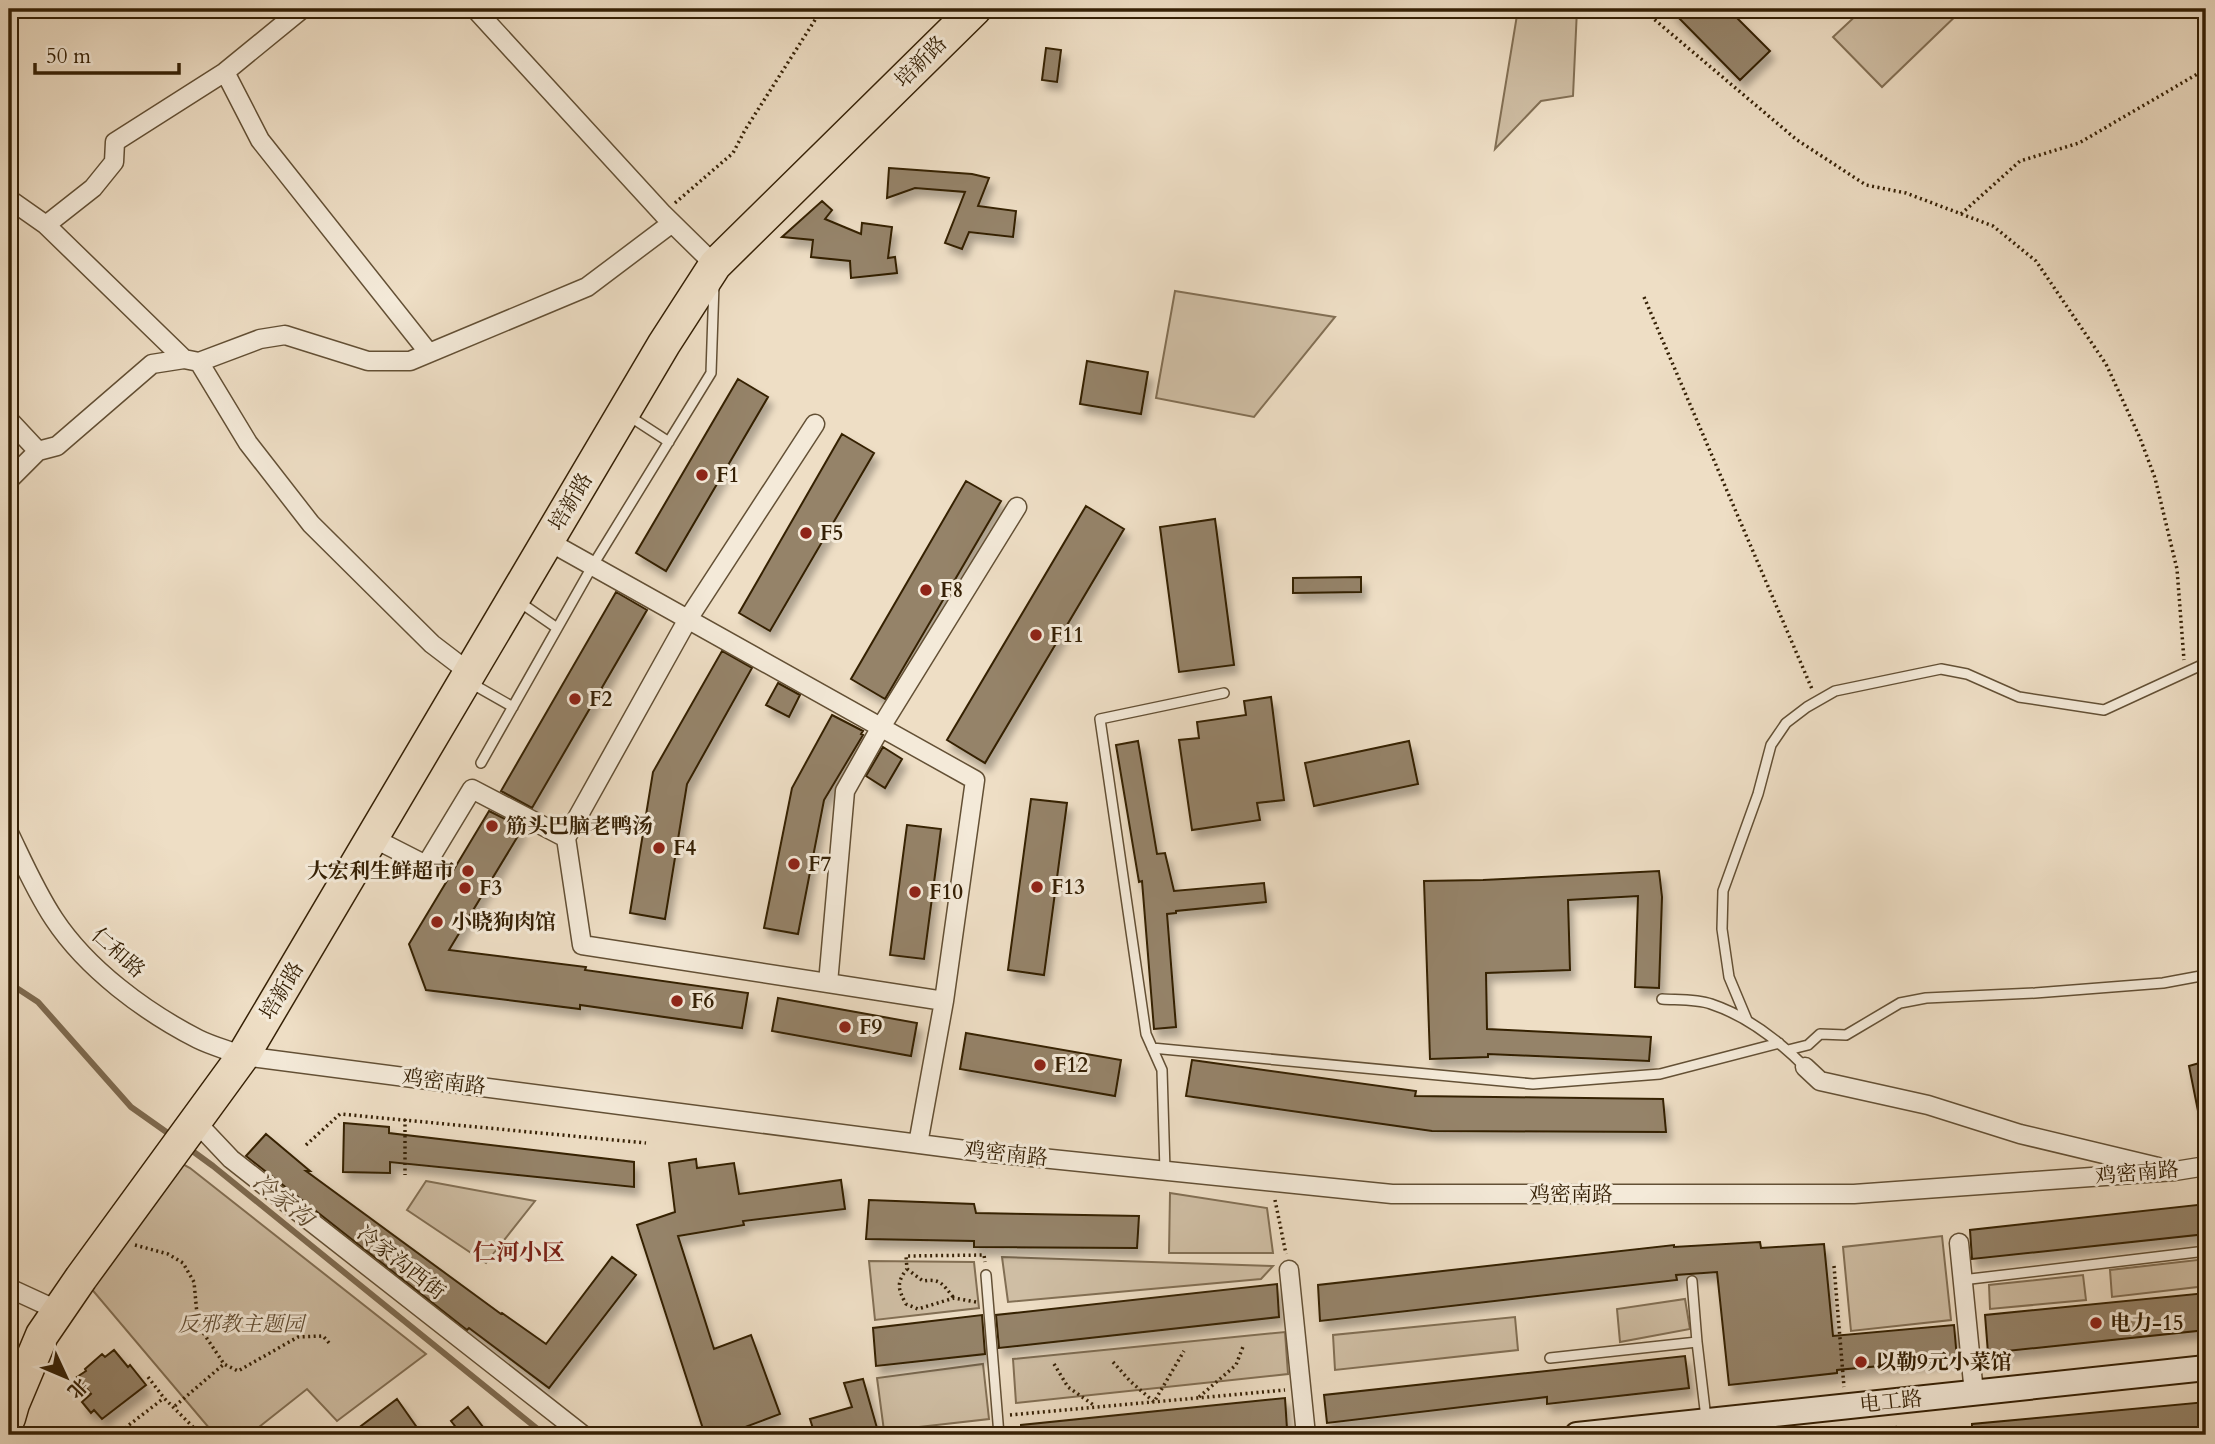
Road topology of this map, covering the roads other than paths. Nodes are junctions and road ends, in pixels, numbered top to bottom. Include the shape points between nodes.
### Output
1 (302, 9) edge
2 (475, 9) edge
3 (975, 9) edge
4 (225, 72) junction
5 (9, 199) edge
6 (667, 218) junction
7 (46, 225) junction
8 (715, 265) junction
9 (429, 353) junction
10 (192, 360) junction
11 (624, 413) junction
12 (9, 420) edge
13 (815, 424) dead end
14 (669, 442) junction
15 (38, 451) junction
16 (9, 480) edge
17 (1017, 507) dead end
18 (548, 541) junction
19 (593, 565) junction
20 (514, 598) junction
21 (688, 619) junction
22 (557, 628) junction
23 (2206, 663) edge
24 (468, 676) junction
25 (1224, 693) dead end
26 (513, 707) junction
27 (881, 727) junction
28 (481, 762) dead end
29 (9, 833) edge
30 (373, 838) junction
31 (566, 838) junction
32 (2206, 975) edge
33 (828, 983) junction
34 (1662, 999) dead end
35 (944, 1001) junction
36 (1746, 1020) junction
37 (1779, 1043) junction
38 (1152, 1048) junction
39 (1788, 1050) junction
40 (243, 1056) junction
41 (1805, 1067) joint
42 (196, 1122) junction
43 (918, 1144) junction
44 (2206, 1166) edge
45 (1165, 1171) junction
46 (2175, 1171) junction
47 (1959, 1243) dead end
48 (2206, 1251) edge
49 (1289, 1270) road end
50 (986, 1275) road end
51 (1962, 1280) junction
52 (1692, 1281) dead end
53 (9, 1288) edge
54 (59, 1311) junction
55 (1697, 1342) junction
56 (1550, 1358) dead end
57 (2206, 1368) edge
58 (1974, 1393) junction
59 (9, 1418) edge
60 (1707, 1428) edge
61 (583, 1435) edge
62 (999, 1435) edge
63 (1306, 1435) edge
64 (1577, 1435) edge

1 - 4 street
2 - 6 street
3 - 8 highway, 培新路
4 - 7 street via 115,142 114,163 93,188
4 - 9 street via 260,141
5 - 7 street
6 - 8 street
6 - 9 street via 587,287
7 - 10 street
8 - 11 highway, 培新路
8 - 14 lane via 711,373
9 - 10 street via 410,361 368,361 285,335
10 - 15 street via 152,364 57,446
10 - 24 street via 311,524
11 - 14 lane
11 - 18 highway, 培新路
12 - 15 street
13 - 21 street
14 - 19 lane
15 - 16 street
17 - 27 street
18 - 19 street
18 - 20 highway, 培新路
19 - 21 street
19 - 22 lane
20 - 22 lane
20 - 24 highway, 培新路
21 - 27 street
21 - 31 street
22 - 26 lane
23 - 36 lane via 2104,710 2020,697 1941,668 1835,691 1786,723 1771,745 1723,891 1722,929 1729,977
24 - 26 lane
24 - 30 highway, 培新路
25 - 38 lane via 1100,719 1146,1034
26 - 28 lane
27 - 33 street via 845,791
27 - 35 street via 975,780
29 - 40 street, 仁和路 via 55,921 87,961 149,1011 200,1040
30 - 31 street via 426,865 472,789
30 - 40 highway, 培新路
31 - 33 street via 582,945
32 - 39 lane via 2148,985 1926,998 1900,1003 1846,1035 1820,1034 1808,1045
33 - 35 street
34 - 36 lane via 1709,1003
35 - 43 street
36 - 37 lane
37 - 38 lane via 1660,1074 1533,1084
37 - 39 lane
38 - 45 lane via 1162,1070
39 - 41 lane
40 - 42 highway
40 - 43 street, 鸡密南路
41 - 46 street via 1820,1081
42 - 54 highway
42 - 61 street, 冷家沟西街 via 231,1159
43 - 45 street, 鸡密南路
44 - 46 street, 鸡密南路
45 - 46 street, 鸡密南路 via 1392,1194 1854,1194
47 - 51 street
48 - 51 lane
49 - 63 street
50 - 62 lane
51 - 58 street
52 - 55 lane
53 - 54 street
54 - 59 highway via 42,1335
55 - 56 lane
55 - 60 lane
57 - 58 street, 电工路
58 - 60 street, 电工路
60 - 64 street, 电工路

